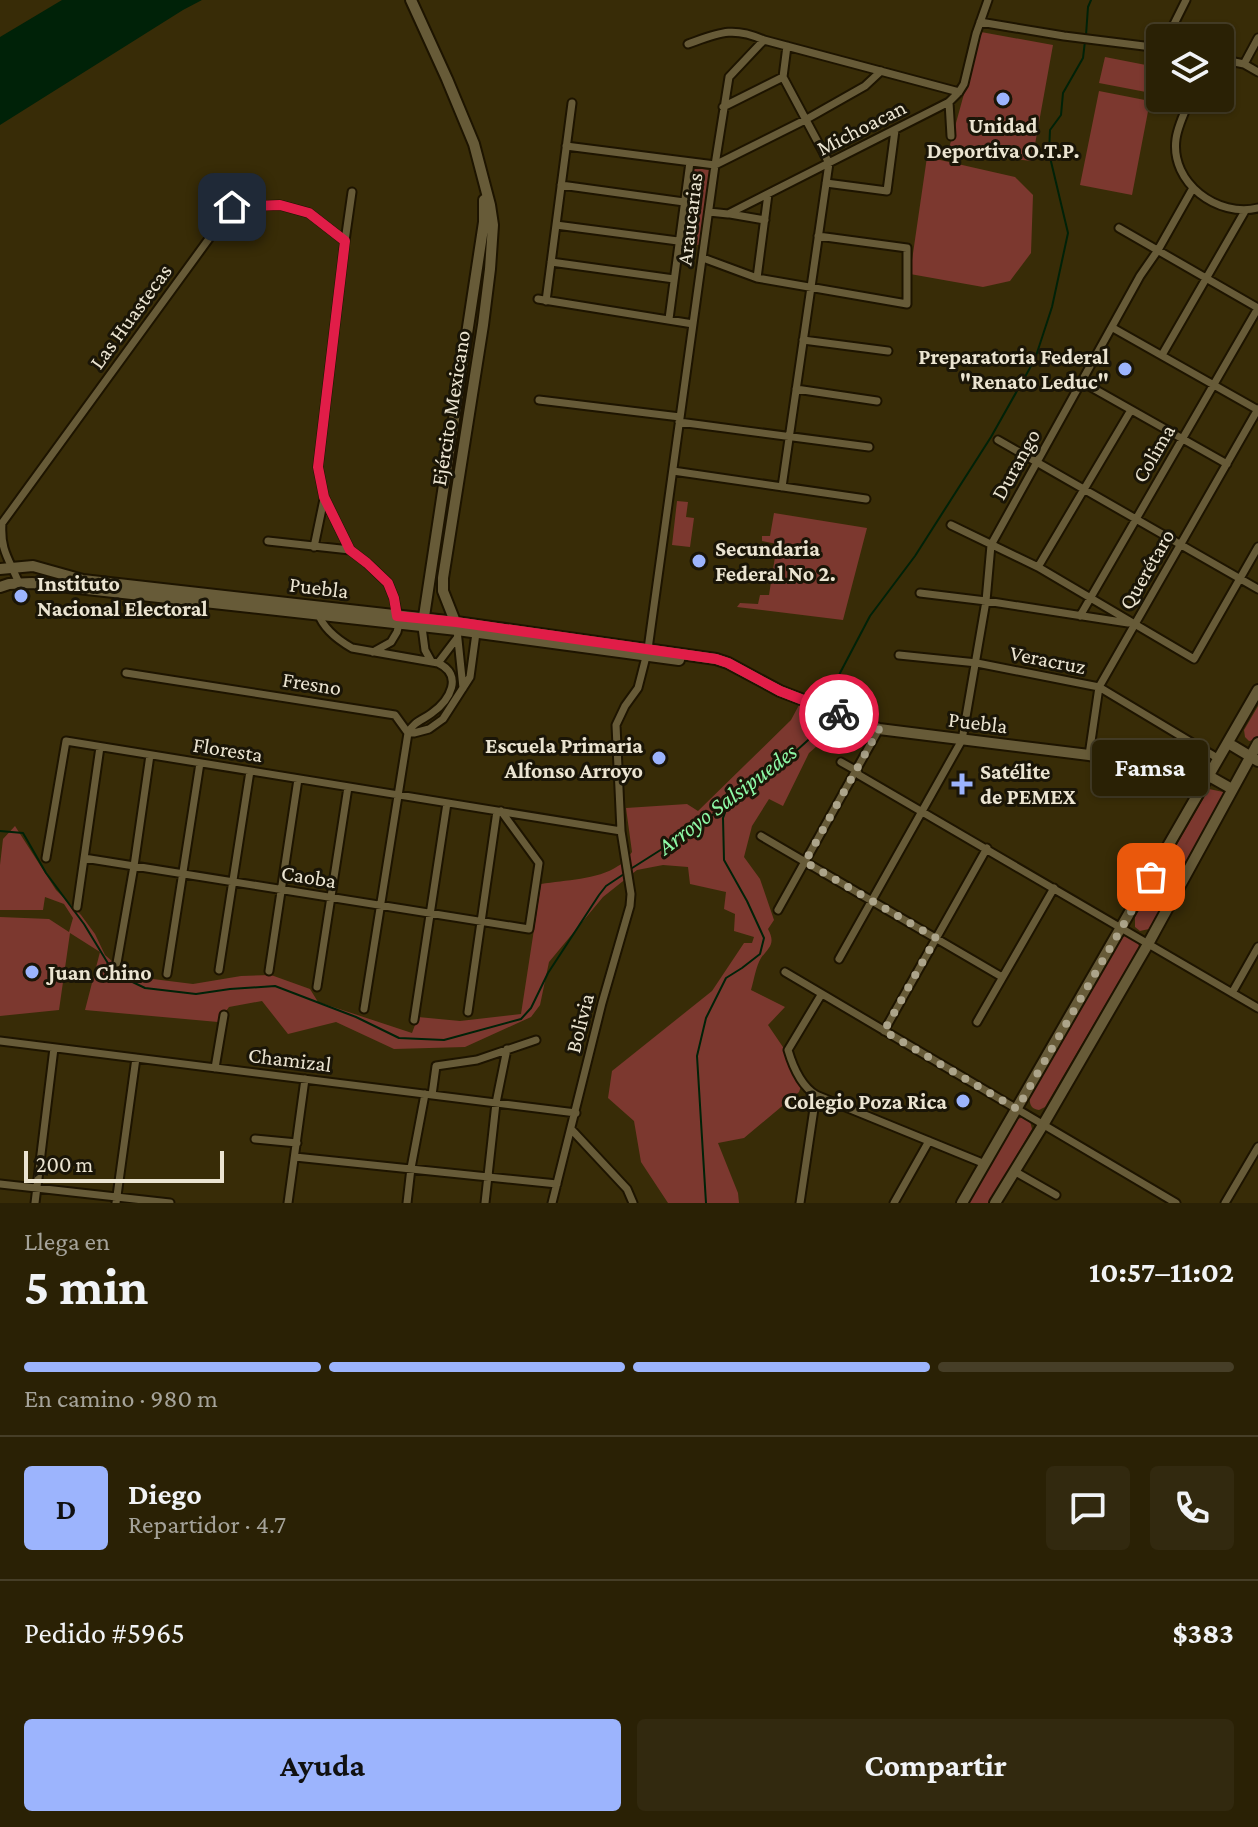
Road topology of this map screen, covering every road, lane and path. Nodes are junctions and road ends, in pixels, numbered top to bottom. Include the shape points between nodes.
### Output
1 (411, 0) edge
2 (988, 0) edge
3 (1186, 0) edge
4 (980, 22) junction
5 (1174, 24) edge
6 (1258, 38) edge
7 (764, 40) junction
8 (688, 44) dead end
9 (787, 46) junction
10 (1146, 46) edge
11 (1234, 62) edge
12 (1244, 64) junction
13 (881, 71) junction
14 (1258, 72) edge
15 (783, 77) junction
16 (959, 92) junction
17 (949, 102) junction
18 (572, 103) dead end
19 (723, 107) junction
20 (1185, 112) edge
21 (805, 120) junction
22 (895, 130) junction
23 (951, 136) dead end
24 (566, 146) junction
25 (690, 162) junction
26 (829, 163) junction
27 (715, 165) junction
28 (826, 183) junction
29 (561, 185) junction
30 (1193, 188) junction
31 (485, 190) junction
32 (352, 192) dead end
33 (768, 194) junction
34 (684, 202) junction
35 (1258, 208) edge
36 (1245, 211) junction
37 (709, 212) junction
38 (728, 214) junction
39 (765, 220) junction
40 (556, 225) junction
41 (1119, 228) dead end
42 (818, 236) junction
43 (345, 241) junction
44 (678, 241) junction
45 (1158, 250) junction
46 (703, 258) junction
47 (551, 262) junction
48 (477, 268) junction
49 (490, 269) junction
50 (757, 278) junction
51 (674, 279) junction
52 (1207, 279) junction
53 (811, 287) junction
54 (1258, 308) edge
55 (669, 319) junction
56 (693, 324) junction
57 (1113, 328) junction
58 (803, 340) junction
59 (888, 351) dead end
60 (1162, 355) junction
61 (1082, 382) junction
62 (1214, 385) junction
63 (796, 389) junction
64 (539, 400) dead end
65 (877, 401) dead end
66 (1131, 410) junction
67 (1258, 410) edge
68 (455, 414) junction
69 (469, 416) junction
70 (680, 420) junction
71 (789, 436) junction
72 (1182, 439) junction
73 (998, 440) dead end
74 (869, 447) dead end
75 (1036, 462) junction
76 (1227, 464) junction
77 (673, 471) junction
78 (782, 487) junction
79 (1084, 489) junction
80 (324, 497) junction
81 (866, 499) dead end
82 (1136, 519) junction
83 (1, 524) edge
84 (951, 525) dead end
85 (268, 541) dead end
86 (991, 545) junction
87 (1181, 545) junction
88 (314, 547) junction
89 (1258, 547) edge
90 (350, 550) junction
91 (12, 567) junction
92 (1038, 567) junction
93 (0, 569) edge
94 (1240, 578) junction
95 (19, 583) junction
96 (430, 584) junction
97 (0, 587) edge
98 (1258, 589) edge
99 (443, 591) junction
100 (920, 593) dead end
101 (1090, 598) junction
102 (986, 601) junction
103 (318, 611) junction
104 (1080, 616) junction
105 (398, 620) junction
106 (423, 623) junction
107 (1135, 624) junction
108 (457, 630) junction
109 (476, 633) junction
110 (373, 652) junction
111 (647, 653) junction
112 (899, 655) dead end
113 (435, 662) junction
114 (977, 663) junction
115 (126, 673) dead end
116 (1099, 687) junction
117 (463, 688) junction
118 (1258, 690) edge
119 (874, 728) junction
120 (408, 733) junction
121 (962, 740) junction
122 (1228, 743) junction
123 (1258, 743) edge
124 (100, 747) junction
125 (150, 755) junction
126 (1089, 755) junction
127 (1254, 758) edge
128 (1219, 759) junction
129 (841, 762) dead end
130 (200, 763) junction
131 (250, 771) junction
132 (857, 771) junction
133 (1209, 776) junction
134 (298, 779) junction
135 (348, 787) junction
136 (1232, 789) junction
137 (399, 795) junction
138 (447, 803) junction
139 (499, 811) junction
140 (922, 811) junction
141 (621, 831) junction
142 (761, 836) dead end
143 (987, 848) junction
144 (46, 858) dead end
145 (84, 858) junction
146 (805, 862) junction
147 (134, 866) junction
148 (183, 874) junction
149 (233, 882) junction
150 (1054, 888) junction
151 (282, 889) junction
152 (331, 897) junction
153 (872, 901) junction
154 (381, 905) junction
155 (77, 907) dead end
156 (778, 910) dead end
157 (430, 913) junction
158 (481, 921) junction
159 (1122, 927) junction
160 (936, 938) junction
161 (1148, 944) junction
162 (1258, 947) edge
163 (839, 959) dead end
164 (117, 963) dead end
165 (219, 970) dead end
166 (269, 971) dead end
167 (785, 972) dead end
168 (167, 974) dead end
169 (1002, 977) junction
170 (317, 987) dead end
171 (1232, 993) junction
172 (821, 995) junction
173 (1258, 1008) edge
174 (364, 1009) dead end
175 (468, 1012) dead end
176 (224, 1015) dead end
177 (414, 1020) dead end
178 (977, 1022) dead end
179 (884, 1031) junction
180 (536, 1040) dead end
181 (0, 1041) edge
182 (54, 1048) junction
183 (507, 1049) junction
184 (136, 1058) junction
185 (215, 1068) junction
186 (305, 1079) junction
187 (429, 1094) junction
188 (816, 1095) junction
189 (496, 1103) junction
190 (1017, 1109) junction
191 (576, 1113) junction
192 (1043, 1125) junction
193 (571, 1129) junction
194 (255, 1139) dead end
195 (929, 1141) junction
196 (297, 1143) junction
197 (1258, 1147) edge
198 (295, 1157) junction
199 (985, 1164) junction
200 (411, 1168) junction
201 (1014, 1171) junction
202 (489, 1177) junction
203 (0, 1184) edge
204 (557, 1184) junction
205 (37, 1187) junction
206 (1056, 1195) dead end
207 (116, 1200) edge
208 (35, 1203) edge
209 (170, 1203) edge
210 (288, 1203) edge
211 (407, 1203) edge
212 (485, 1203) edge
213 (552, 1203) edge
214 (633, 1203) edge
215 (800, 1203) edge
216 (894, 1203) edge
217 (962, 1203) edge
218 (995, 1203) edge
219 (1176, 1203) edge
220 (1225, 1203) edge

1 - 31 main road, Ejército Mexicano via 474,144
2 - 4 street, Michoacan
3 - 5 street
4 - 10 street
4 - 16 street, Michoacan
6 - 12 street
7 - 8 street via 737,31
7 - 9 street
7 - 19 street, Araucarias via 729,77
9 - 13 street
9 - 15 street
11 - 12 street
12 - 14 street
13 - 16 street
13 - 21 street
15 - 19 street
15 - 21 street
16 - 17 street, Michoacan
17 - 22 street, Michoacan
17 - 23 street
18 - 24 street
19 - 27 street, Araucarias
20 - 30 street via 1176,158
21 - 26 street
21 - 27 street
22 - 26 street, Michoacan
22 - 28 street via 887,191
24 - 25 street
24 - 29 street
25 - 27 street
25 - 34 street
26 - 28 street
26 - 33 street, Michoacan
27 - 37 street, Araucarias
28 - 42 street
29 - 34 street
29 - 40 street
30 - 36 street via 1206,200
30 - 45 street, Durango
31 - 48 main road, Ejército Mexicano
31 - 49 main road, Ejército Mexicano via 493,225
32 - 43 street
33 - 38 street, Michoacan
33 - 39 street
34 - 44 street
35 - 36 street
36 - 52 street
37 - 38 street
37 - 46 street, Araucarias
38 - 39 street
39 - 50 street
40 - 44 street
40 - 47 street
41 - 45 street
42 - 53 street
42 - 53 street via 907,248 907,304
43 - 80 street via 318,467
43 - 83 street, Las Huastecas via 309,213 280,205 232,207
44 - 51 street
45 - 52 street
45 - 57 street, Durango
46 - 50 street
46 - 56 street, Araucarias
47 - 51 street
47 - 55 street via 542,300
48 - 49 main road
48 - 68 main road, Ejército Mexicano
49 - 69 main road, Ejército Mexicano
50 - 53 street
51 - 55 street
52 - 54 street
52 - 60 street
53 - 58 street
54 - 62 street, Colima
55 - 56 street
56 - 70 street, Araucarias
57 - 60 street
57 - 61 street, Durango
58 - 59 street
58 - 63 street
60 - 62 street
61 - 66 street
61 - 75 street, Durango
62 - 67 street
62 - 72 street, Colima
63 - 65 street
63 - 71 street
64 - 70 street
66 - 72 street
66 - 79 street
67 - 76 street, Querétaro
68 - 69 main road
68 - 96 main road, Ejército Mexicano
69 - 99 main road, Ejército Mexicano
70 - 71 street
70 - 77 street, Araucarias
71 - 74 street
71 - 78 street
72 - 76 street
72 - 82 street, Colima
73 - 75 street
75 - 79 street
75 - 86 street, Durango
76 - 87 street, Querétaro
77 - 78 street
77 - 111 street, Araucarias
78 - 81 street
79 - 82 street
79 - 92 street
80 - 88 street
80 - 90 street
82 - 87 street
82 - 101 street, Colima
83 - 91 street, Las Huastecas via 0,537
84 - 86 street
85 - 88 street
86 - 92 street
86 - 102 street, Durango
87 - 94 street
87 - 107 street, Querétaro
88 - 90 street
89 - 94 street
90 - 105 street via 388,583
91 - 93 main road, Puebla
91 - 95 street, Las Huastecas
91 - 103 main road, Puebla
92 - 101 street
94 - 98 street
94 - 107 street via 1194,659
95 - 97 main road, Puebla
95 - 103 main road, Puebla
96 - 99 main road
96 - 106 main road, Ejército Mexicano
99 - 108 main road, Ejército Mexicano
100 - 102 street
101 - 104 street, Colima
101 - 107 street
102 - 104 street
102 - 114 street, Durango
103 - 105 main road, Puebla
103 - 110 street via 323,624 344,643
104 - 107 street
105 - 106 main road, Puebla
105 - 110 street via 391,642
106 - 108 main road, Puebla
106 - 113 street via 425,650
107 - 116 street, Querétaro
108 - 109 main road, Puebla
108 - 111 main road, Puebla
108 - 113 street
108 - 117 street
109 - 111 main road, Puebla
109 - 117 street via 470,677
110 - 113 street
111 - 119 main road, Puebla via 716,659
111 - 141 street, Araucarias via 638,688 616,725
112 - 114 street, Veracruz
113 - 120 street via 451,672 452,686 440,706
114 - 116 street, Veracruz
114 - 121 street, Durango
115 - 120 street, Fresno via 395,715
116 - 126 street, Querétaro
116 - 128 street, Veracruz
117 - 120 street via 443,719 429,729
118 - 122 main road
119 - 121 main road, Puebla
119 - 132 street
120 - 137 street
121 - 126 main road, Puebla
121 - 140 street, Durango
122 - 127 main road
122 - 128 main road
123 - 127 main road
124 - 125 street, Floresta
124 - 144 street, Floresta via 66,741
124 - 145 street
125 - 130 street, Floresta
125 - 147 street
126 - 133 main road, Puebla
127 - 136 main road
128 - 133 main road
129 - 132 street
130 - 131 street, Floresta
130 - 148 street
131 - 134 street, Floresta
131 - 149 street
132 - 140 street
132 - 146 street
133 - 136 main road, Puebla
133 - 159 main road
134 - 135 street, Floresta
134 - 151 street
135 - 137 street, Floresta
135 - 152 street
136 - 161 main road
137 - 138 street, Floresta
137 - 154 street
138 - 139 street, Floresta
138 - 157 street
139 - 141 street, Floresta
139 - 158 street
139 - 158 street, Caoba via 539,863 529,929
140 - 143 street
140 - 153 street, Durango
141 - 191 street, Bolivia via 630,906
142 - 146 street
143 - 150 street
143 - 160 street
145 - 147 street, Caoba
145 - 155 street
146 - 153 street
146 - 156 street
147 - 148 street, Caoba
147 - 164 street
148 - 149 street, Caoba
148 - 168 street
149 - 151 street, Caoba
149 - 165 street
150 - 159 street
150 - 169 street
151 - 152 street, Caoba
151 - 166 street
152 - 154 street, Caoba
152 - 170 street
153 - 160 street
153 - 163 street, Durango
154 - 157 street, Caoba
154 - 174 street
157 - 158 street, Caoba
157 - 177 street
158 - 175 street
159 - 161 street
159 - 190 main road
160 - 169 street
160 - 179 street
161 - 171 street
161 - 192 main road
162 - 171 street
167 - 172 street
169 - 178 street
171 - 173 street
172 - 179 street
172 - 188 street via 788,1050 793,1068
176 - 185 street
179 - 190 street
180 - 183 street
181 - 182 street, Chamizal
182 - 184 street, Chamizal
182 - 205 street
183 - 187 street via 436,1066
183 - 189 street
184 - 185 street, Chamizal
184 - 207 street
185 - 186 street, Chamizal
186 - 187 street, Chamizal
186 - 196 street
187 - 189 street, Chamizal
187 - 200 street
188 - 195 street
188 - 215 street
189 - 191 street, Chamizal
189 - 202 street
190 - 192 street
190 - 199 main road
191 - 193 street, Bolivia
192 - 201 main road
192 - 219 street
193 - 204 street, Bolivia
193 - 214 street via 627,1189
194 - 196 street
195 - 199 street
195 - 216 street
196 - 198 street
197 - 220 street
198 - 200 street
198 - 210 street
199 - 217 main road
200 - 202 street
200 - 211 street
201 - 206 street
201 - 218 main road
202 - 204 street
202 - 212 street
203 - 205 street
204 - 213 street, Bolivia
205 - 207 street
205 - 208 street
207 - 209 street

